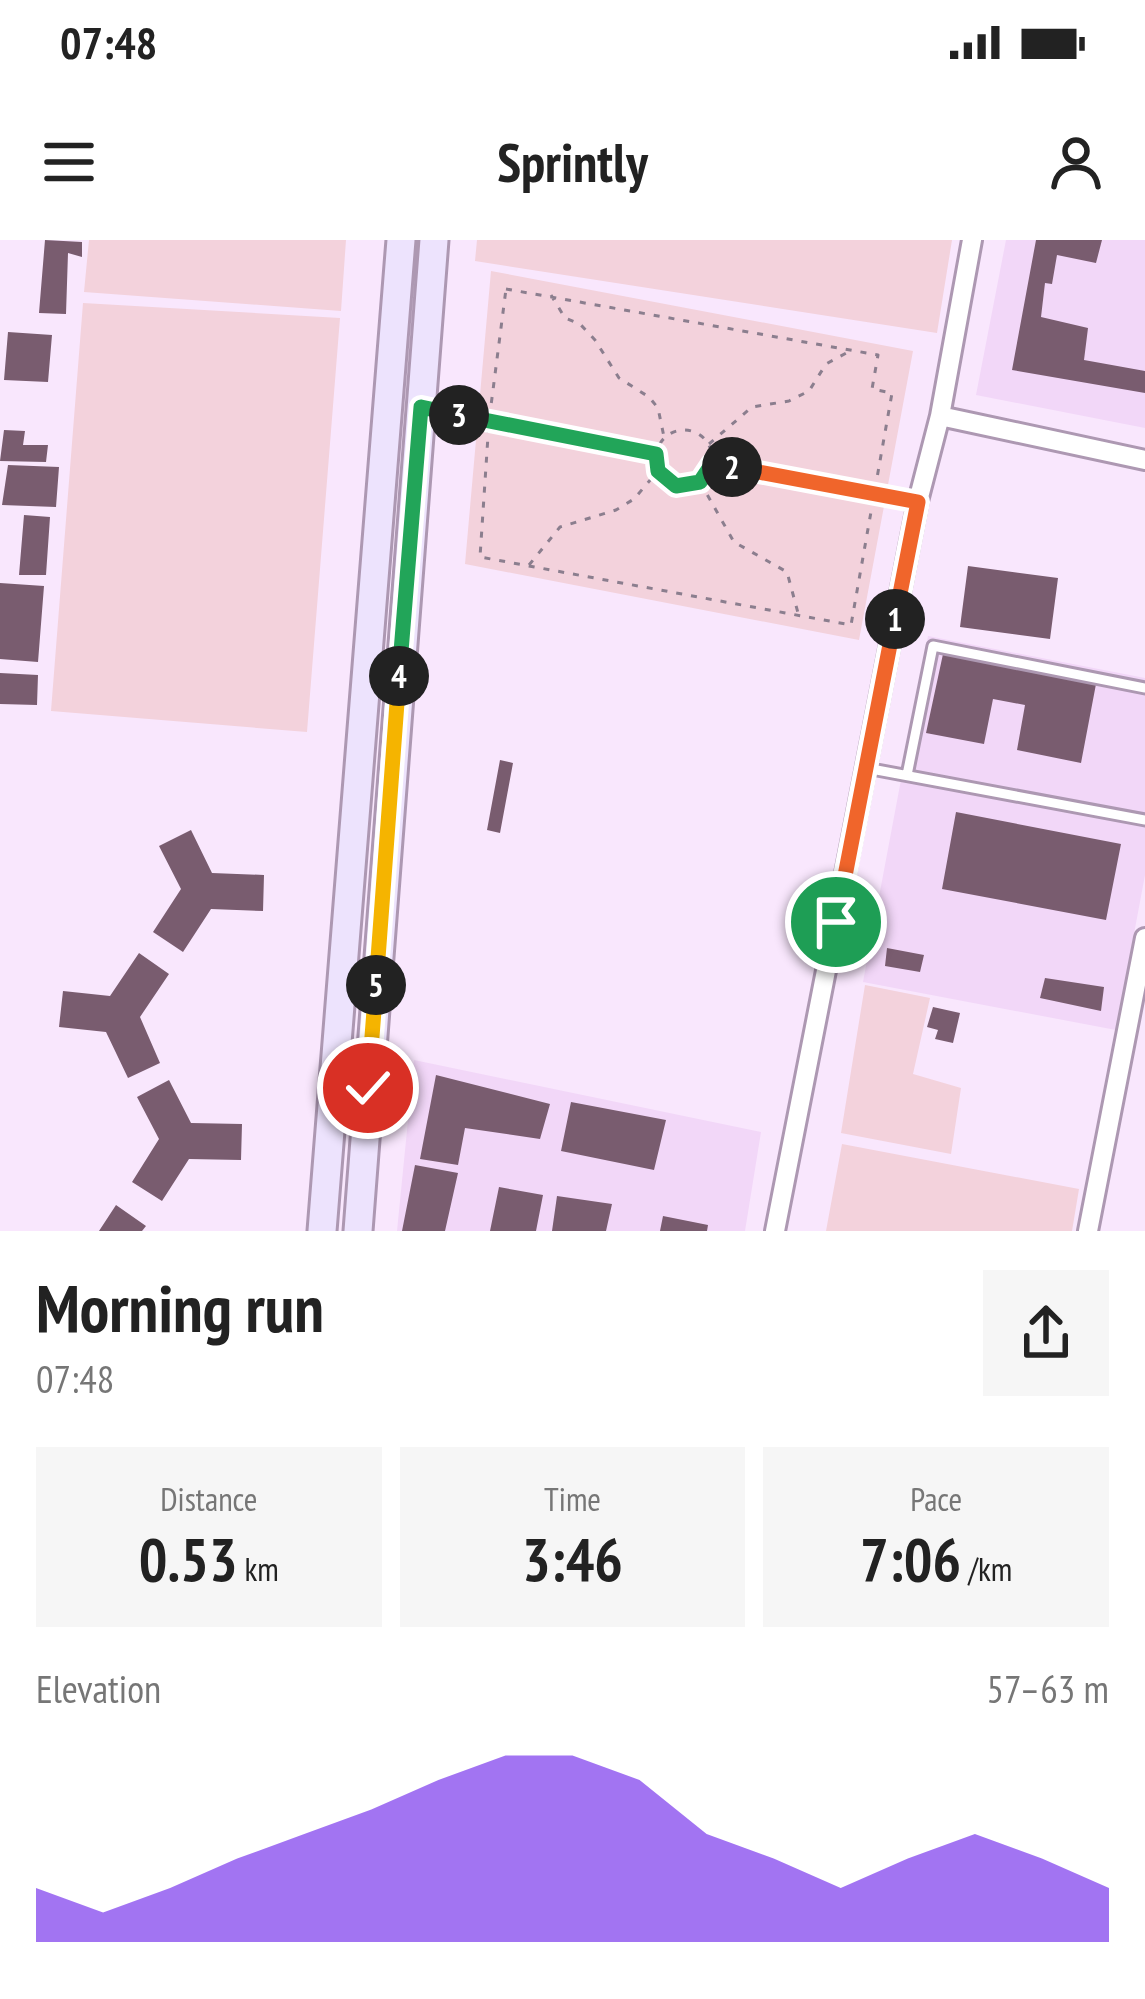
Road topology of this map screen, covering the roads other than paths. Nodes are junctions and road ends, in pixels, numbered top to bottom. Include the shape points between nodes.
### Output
1 (401, 240) edge
2 (434, 240) edge
3 (972, 240) edge
4 (940, 416) junction
5 (1145, 460) edge
6 (1145, 688) edge
7 (866, 768) junction
8 (907, 775) junction
9 (1145, 820) edge
10 (1145, 938) edge
11 (322, 1231) edge
12 (358, 1231) edge
13 (775, 1231) edge
14 (1088, 1231) edge

1 - 11 street
2 - 12 street
3 - 4 street
4 - 5 street
4 - 7 street
6 - 8 lane via 933,646
7 - 8 lane
7 - 13 street
8 - 9 lane
10 - 14 street

